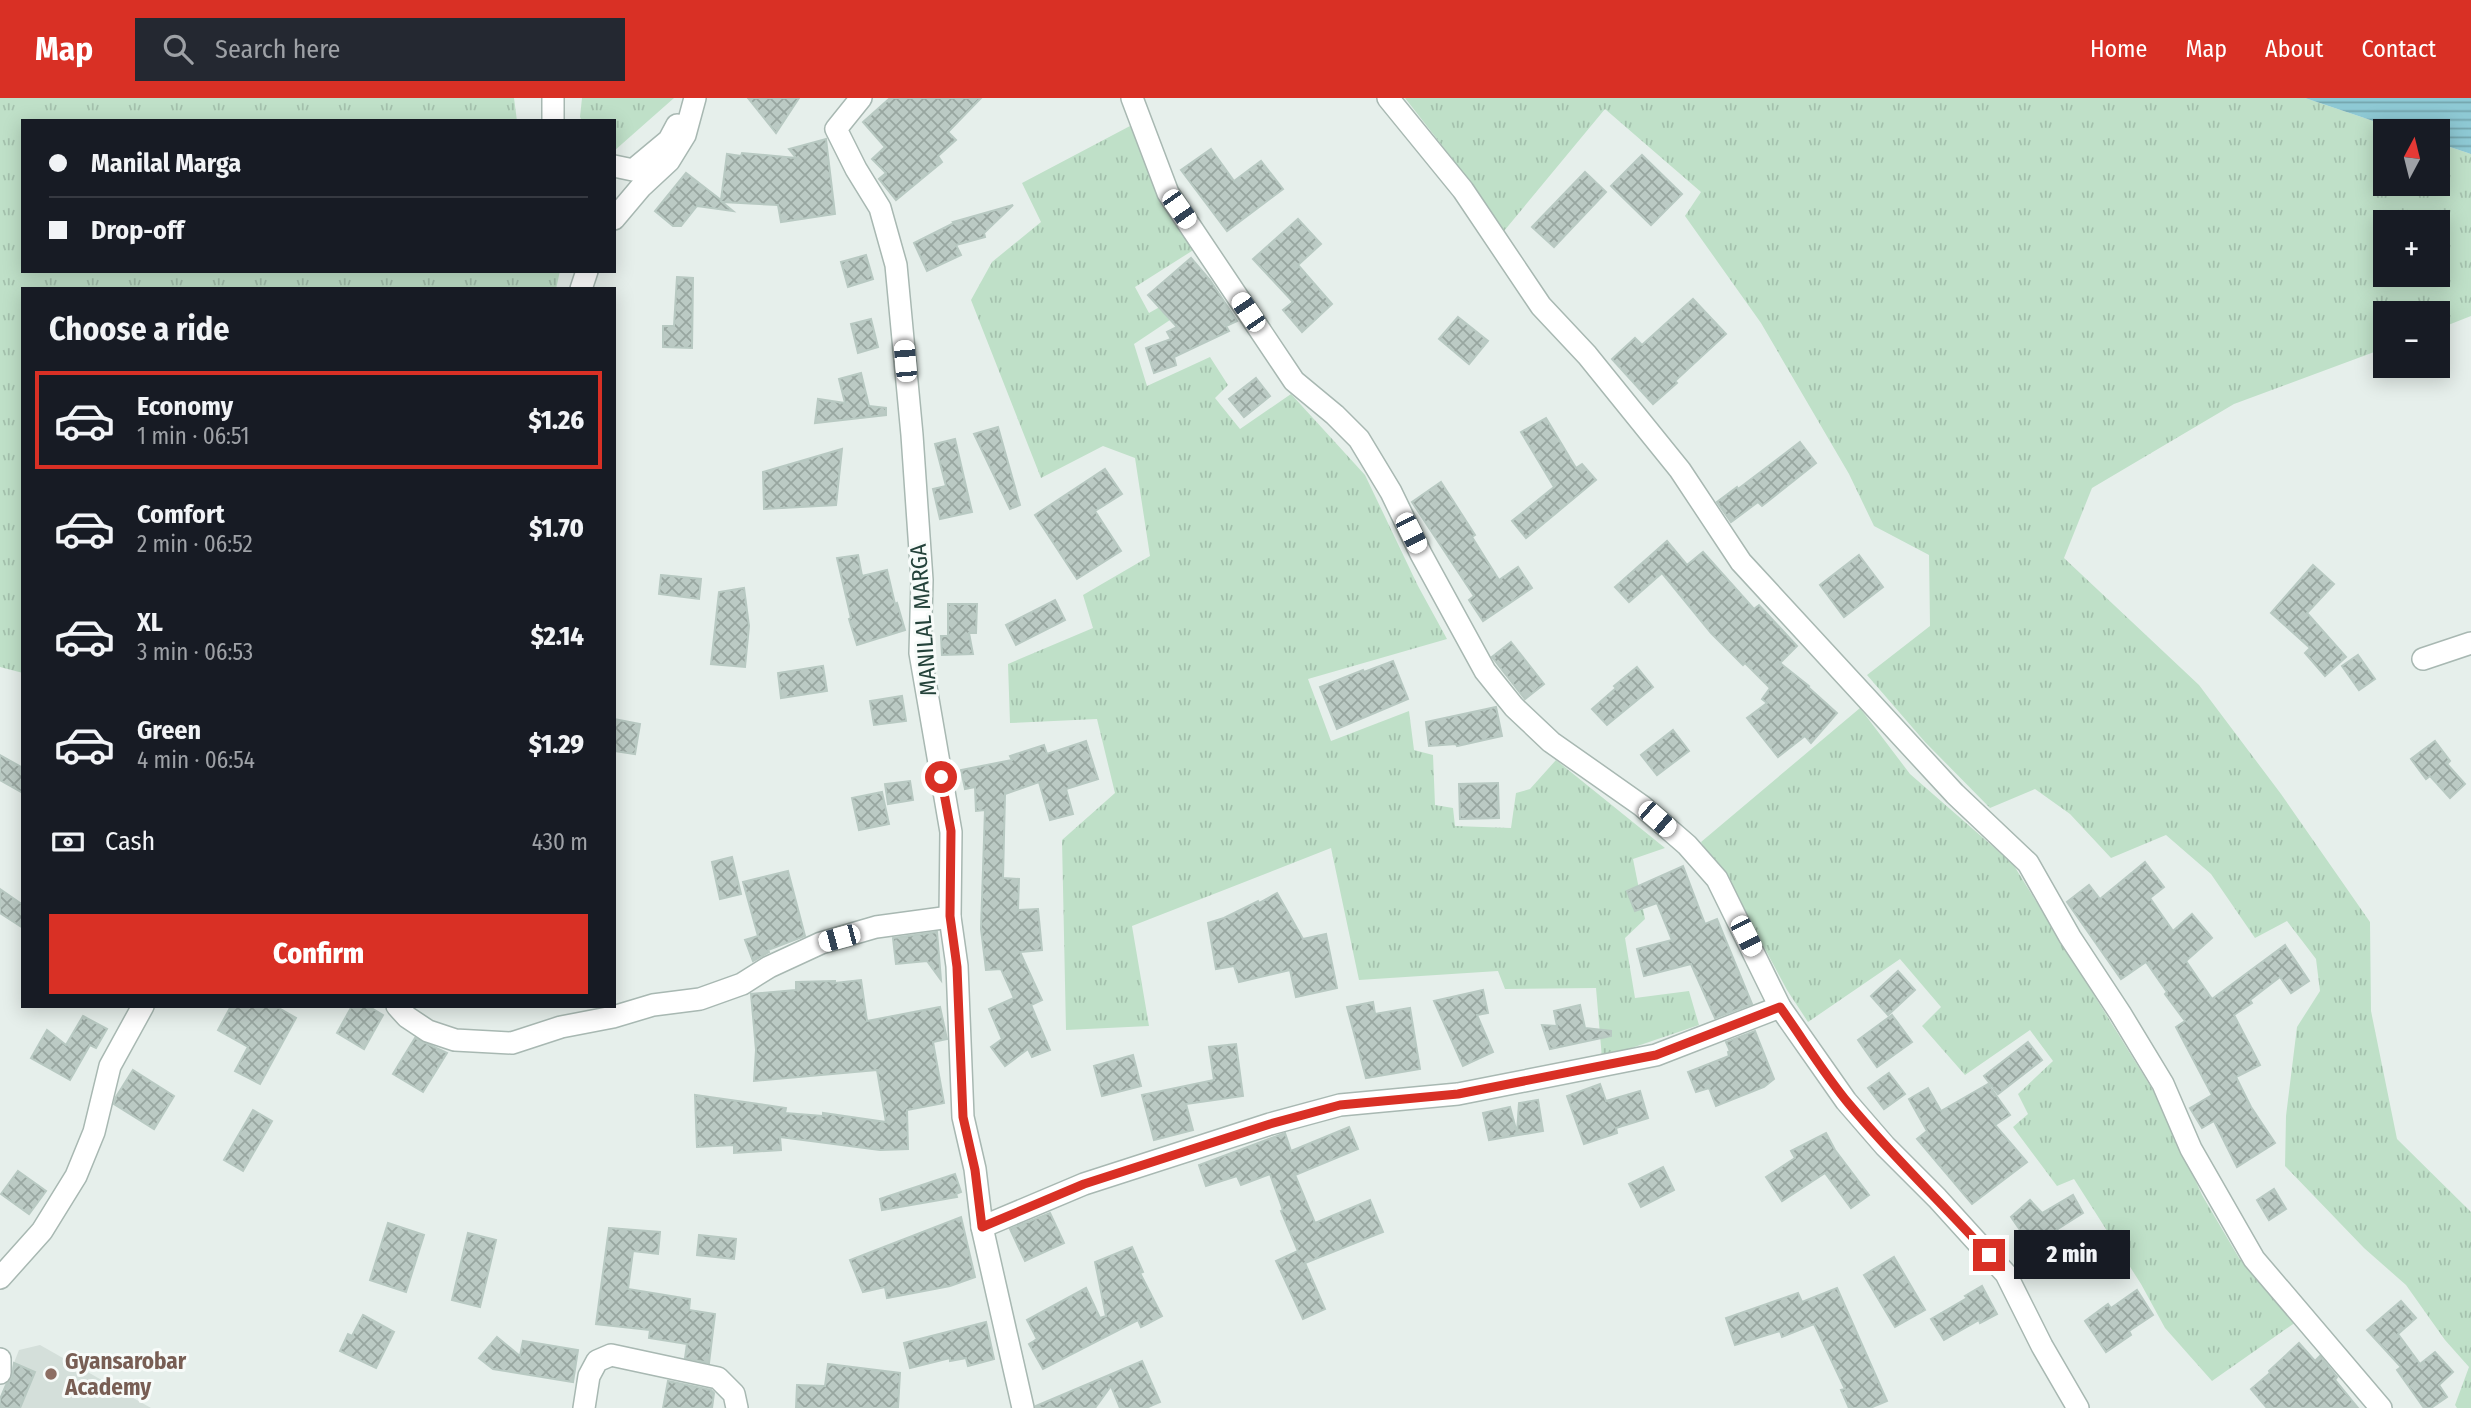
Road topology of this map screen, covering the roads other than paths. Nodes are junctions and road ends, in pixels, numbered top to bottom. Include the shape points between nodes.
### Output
1 (553, 98) edge
2 (693, 98) edge
3 (861, 98) edge
4 (1132, 98) edge
5 (1388, 98) edge
6 (553, 119) edge
7 (616, 166) edge
8 (616, 217) edge
9 (2471, 643) edge
10 (2423, 659) dead end
11 (950, 916) junction
12 (1780, 1007) junction
13 (143, 1008) edge
14 (399, 1008) edge
15 (982, 1227) junction
16 (0, 1278) edge
17 (0, 1359) edge
18 (0, 1373) edge
19 (584, 1408) edge
20 (737, 1408) edge
21 (1023, 1408) edge
22 (2078, 1408) edge
23 (2381, 1408) edge

1 - 6 street
2 - 7 street via 669,140 633,170
2 - 8 street via 685,135 669,161
3 - 11 street, MANILAL MARGA via 836,129 880,208 896,265 922,580 920,653 951,831
4 - 12 street via 1168,193 1294,381 1359,439 1485,671 1514,707 1551,741 1642,806 1717,879
5 - 23 street via 1463,190 1541,306 1680,470 1741,562 1955,794 2028,863 2163,1084 2191,1149 2254,1259
9 - 10 street
11 - 14 street via 876,927 821,943 742,984 700,999 653,1005 512,1043 455,1040 428,1031
11 - 15 street, MANILAL MARGA via 957,967 963,1117
12 - 15 street via 1656,1055 1458,1094 1340,1105 1270,1124 1084,1184
12 - 22 street via 1846,1101 2006,1274
13 - 16 street via 110,1066 94,1132 76,1176 42,1231
15 - 21 street, MANILAL MARGA
17 - 18 street
19 - 20 street via 593,1368 611,1355 718,1378 734,1394

